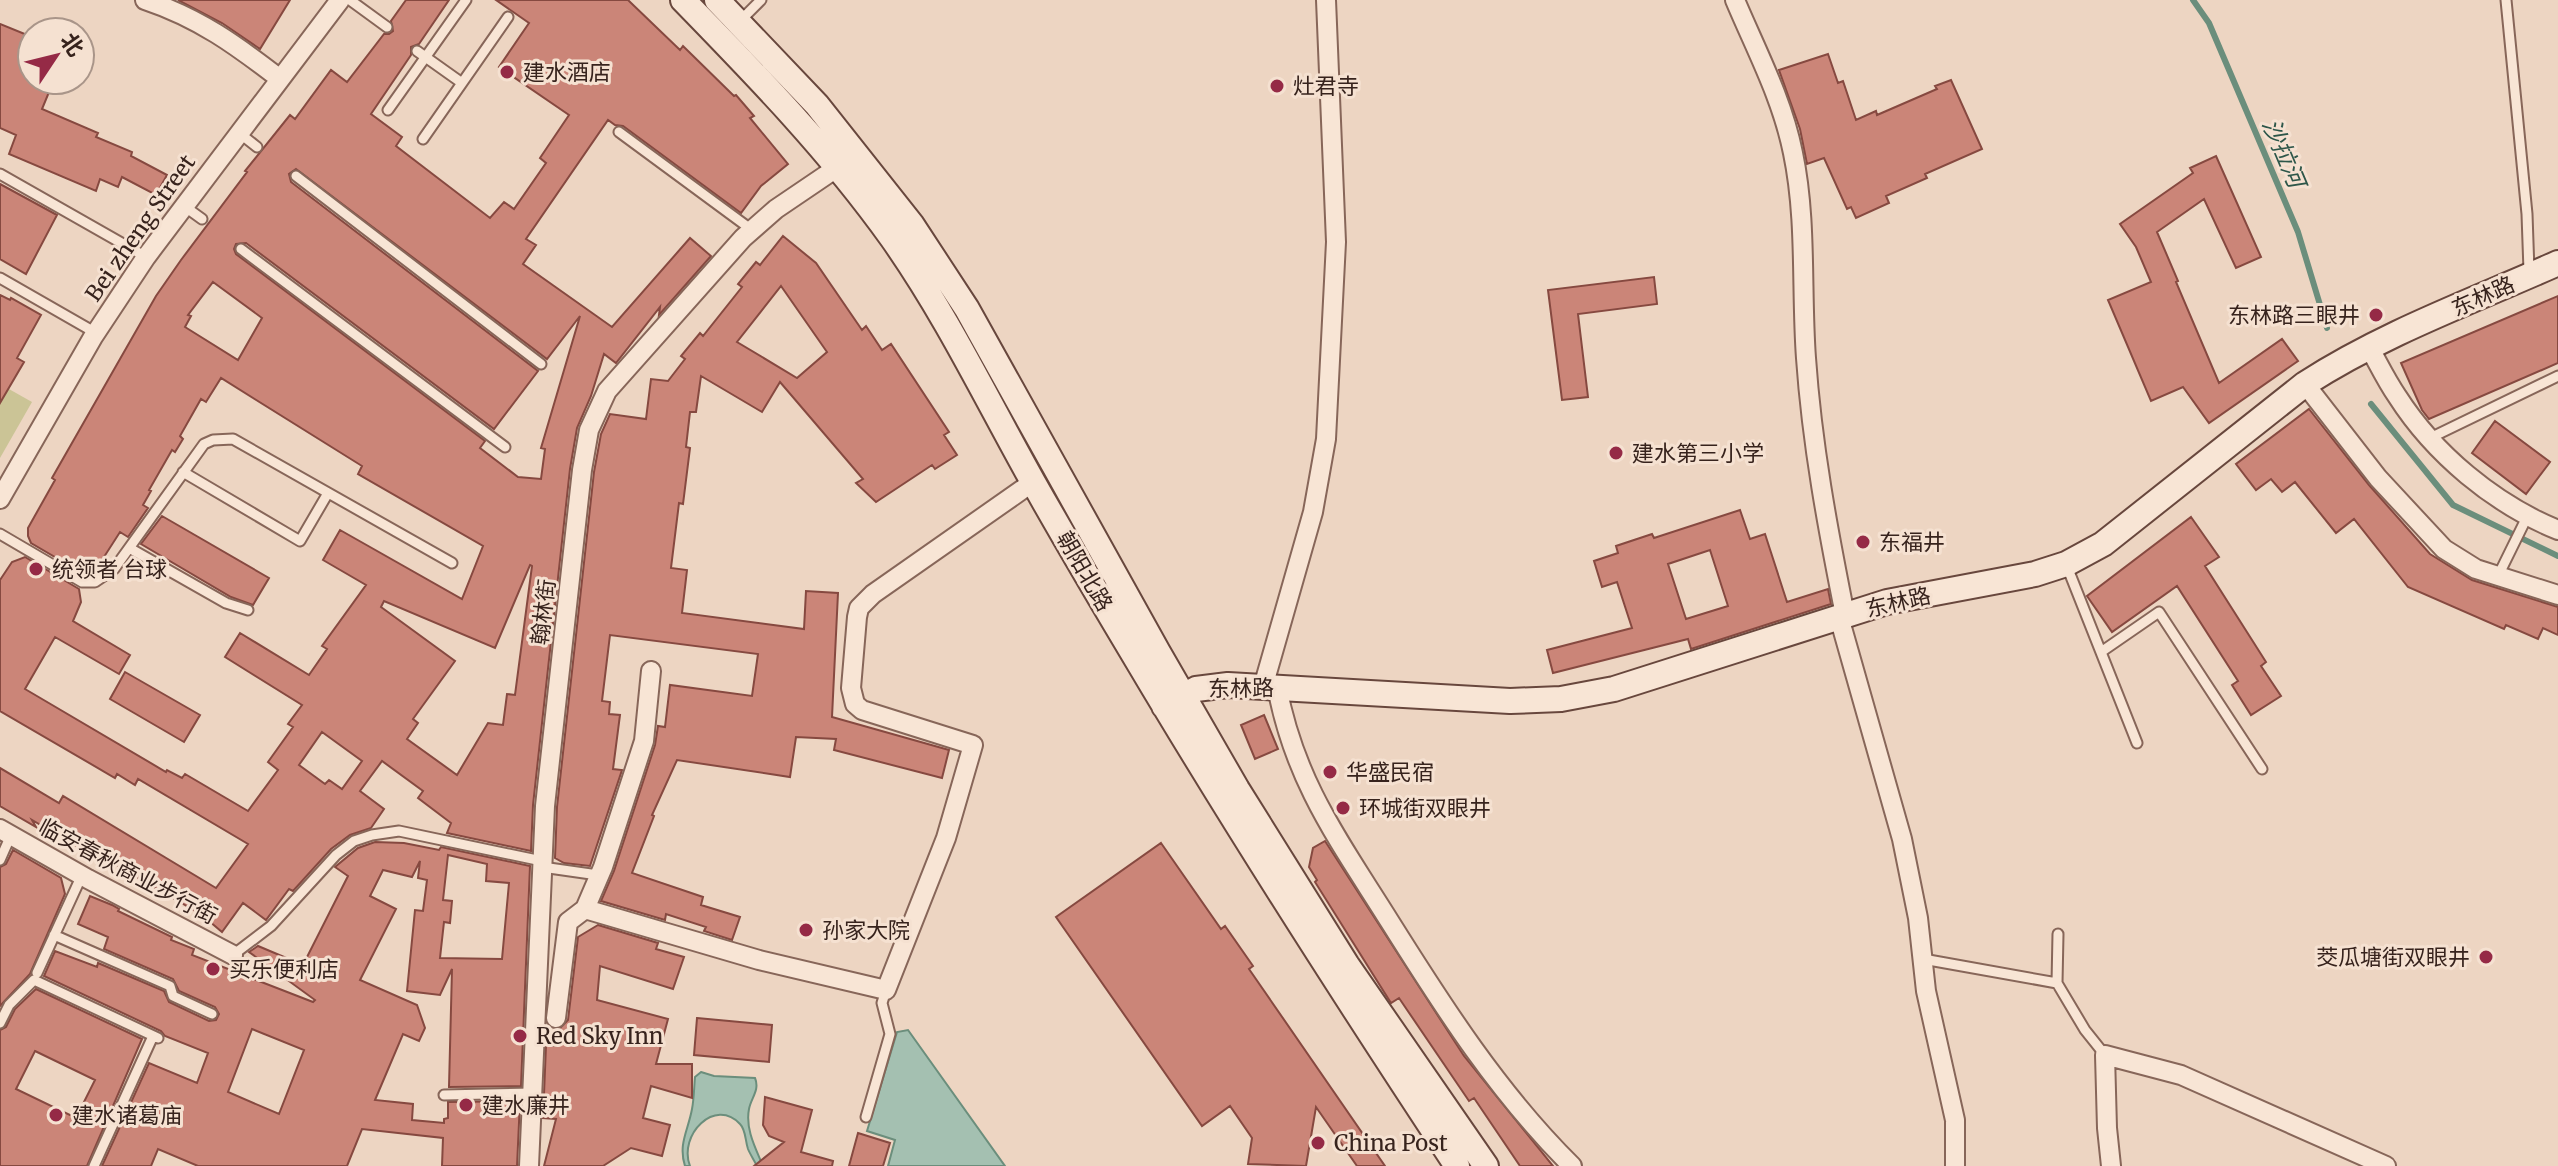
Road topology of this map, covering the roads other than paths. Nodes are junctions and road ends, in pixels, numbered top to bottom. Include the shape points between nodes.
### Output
1 (145, 0) edge
2 (340, 0) edge
3 (350, 0) edge
4 (466, 0) edge
5 (683, 0) edge
6 (717, 0) edge
7 (761, 0) edge
8 (1326, 0) edge
9 (1735, 0) edge
10 (2506, 0) edge
11 (508, 17) dead end
12 (739, 22) junction
13 (387, 27) dead end
14 (421, 54) junction
15 (280, 79) junction
16 (462, 83) junction
17 (388, 110) dead end
18 (238, 132) junction
19 (619, 132) dead end
20 (423, 139) dead end
21 (257, 147) dead end
22 (838, 167) junction
23 (0, 174) edge
24 (296, 176) dead end
25 (184, 206) junction
26 (202, 219) dead end
27 (752, 230) junction
28 (241, 249) dead end
29 (146, 257) junction
30 (2558, 263) edge
31 (2530, 276) junction
32 (0, 278) edge
33 (96, 333) junction
34 (2369, 347) junction
35 (541, 364) dead end
36 (2558, 376) edge
37 (2305, 384) junction
38 (2430, 438) junction
39 (505, 447) dead end
40 (183, 472) junction
41 (1033, 482) junction
42 (328, 493) junction
43 (0, 499) edge
44 (2525, 522) junction
45 (2558, 530) edge
46 (0, 534) edge
47 (131, 549) junction
48 (452, 563) dead end
49 (2066, 564) junction
50 (2502, 568) junction
51 (2558, 595) edge
52 (248, 610) dead end
53 (1842, 616) junction
54 (2101, 652) junction
55 (651, 671) dead end
56 (1270, 687) junction
57 (1173, 700) junction
58 (2137, 743) dead end
59 (2262, 769) dead end
60 (6, 832) edge
61 (0, 860) edge
62 (542, 864) junction
63 (82, 875) junction
64 (598, 875) junction
65 (585, 909) junction
66 (2058, 934) dead end
67 (54, 935) junction
68 (233, 955) joint
69 (1923, 959) junction
70 (35, 978) junction
71 (2057, 983) junction
72 (886, 990) junction
73 (212, 1014) dead end
74 (556, 1018) dead end
75 (0, 1023) edge
76 (2105, 1055) junction
77 (532, 1093) junction
78 (444, 1095) dead end
79 (866, 1117) dead end
80 (94, 1166) edge
81 (529, 1166) edge
82 (1457, 1166) edge
83 (1486, 1166) edge
84 (1572, 1166) edge
85 (1955, 1166) edge
86 (2111, 1166) edge
87 (2386, 1166) edge

1 - 15 street via 225,37
2 - 15 street, Bei zheng Street
3 - 13 lane
4 - 14 lane
5 - 22 main road, 朝阳北路
6 - 12 main road, 朝阳北路
7 - 12 lane
8 - 56 street via 1336,242 1326,439
9 - 53 street via 1764,63 1793,153 1812,422
10 - 31 lane
11 - 16 lane
12 - 57 main road, 朝阳北路 via 817,105 912,225 967,309
14 - 16 lane
14 - 17 lane
15 - 18 street, Bei zheng Street
16 - 20 lane
18 - 21 lane
18 - 25 street, Bei zheng Street
19 - 27 lane
22 - 27 street, 翰林街
22 - 41 main road, 朝阳北路 via 946,321
23 - 29 lane
24 - 35 lane
25 - 26 lane
25 - 29 street, Bei zheng Street
27 - 62 street, 翰林街 via 607,391 593,416 582,470
28 - 39 lane
29 - 33 street, Bei zheng Street
30 - 31 main road, 东林路
31 - 34 main road, 东林路
32 - 33 lane
33 - 43 street, Bei zheng Street
34 - 37 main road, 东林路
34 - 38 street via 2397,396
36 - 38 lane
37 - 49 main road, 东林路 via 2103,544
37 - 50 street via 2431,537 2476,569
38 - 44 street
40 - 42 lane via 204,444 233,439
40 - 42 lane via 300,541
40 - 47 lane
41 - 57 main road, 朝阳北路
41 - 72 street via 859,608 851,688 855,704 973,745 946,838
42 - 48 lane
44 - 45 street
44 - 50 lane
46 - 47 lane via 82,582 105,577
47 - 52 lane
49 - 53 main road, 东林路
49 - 54 lane
50 - 51 street
53 - 56 main road, 东林路 via 1614,689 1561,699 1510,701
53 - 69 street via 1902,839
54 - 58 lane
54 - 59 lane via 2159,612
55 - 64 street via 644,741
56 - 57 main road, 东林路 via 1213,685
56 - 84 street via 1318,806 1456,1026
57 - 82 main road, 朝阳北路 via 1332,976
57 - 83 main road, 朝阳北路
60 - 61 lane
60 - 63 street, 临安春秋商业步行街
62 - 64 lane
62 - 68 lane via 399,831 372,835 336,855 271,926
62 - 77 street, 翰林街
63 - 67 lane
63 - 68 street, 临安春秋商业步行街
64 - 65 street
65 - 72 street via 759,960
65 - 74 street via 568,922
66 - 71 lane
67 - 70 lane
67 - 73 lane via 170,986 173,996
69 - 71 lane
69 - 85 street via 1955,1120
70 - 75 lane
70 - 80 lane via 156,1037
71 - 76 lane
72 - 79 lane via 882,1003 890,1034
76 - 86 street
76 - 87 street via 2181,1075
77 - 78 lane
77 - 81 street, 翰林街

